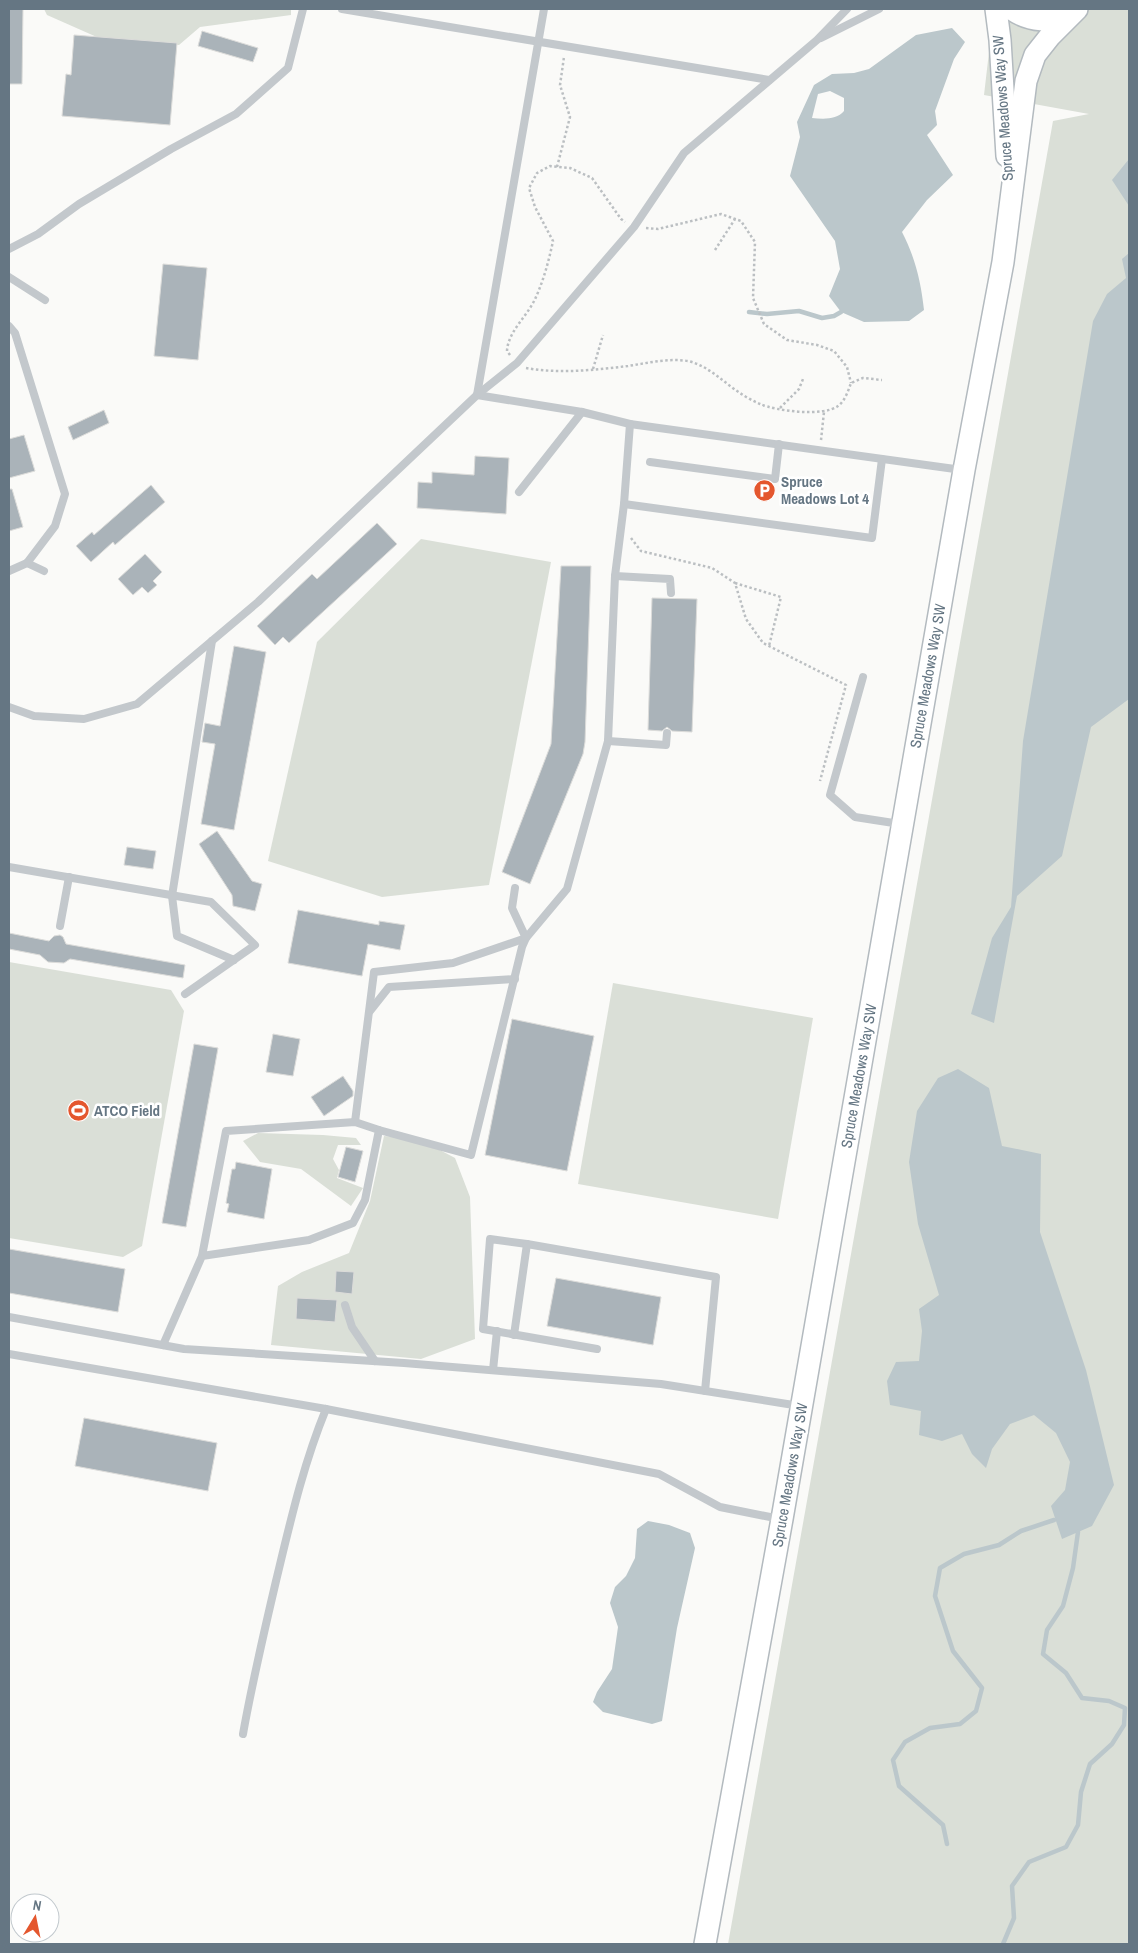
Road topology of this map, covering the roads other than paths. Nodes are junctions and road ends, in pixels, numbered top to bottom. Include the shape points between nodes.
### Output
1 (303, 9) edge
2 (342, 9) edge
3 (544, 9) edge
4 (847, 9) edge
5 (879, 9) edge
6 (1076, 9) edge
7 (1004, 13) edge
8 (537, 40) junction
9 (817, 40) junction
10 (768, 80) junction
11 (1010, 206) junction
12 (9, 249) edge
13 (9, 277) edge
14 (45, 300) dead end
15 (9, 326) edge
16 (477, 394) junction
17 (582, 412) junction
18 (630, 424) junction
19 (779, 444) junction
20 (882, 459) junction
21 (650, 462) dead end
22 (964, 470) junction
23 (519, 492) dead end
24 (624, 504) junction
25 (27, 563) junction
26 (9, 571) edge
27 (44, 571) dead end
28 (614, 576) junction
29 (671, 593) dead end
30 (212, 641) junction
31 (863, 677) dead end
32 (9, 707) edge
33 (667, 733) dead end
34 (608, 741) junction
35 (902, 824) junction
36 (9, 867) edge
37 (69, 877) junction
38 (515, 888) dead end
39 (172, 896) junction
40 (60, 926) dead end
41 (526, 938) junction
42 (234, 960) junction
43 (514, 979) junction
44 (185, 994) dead end
45 (368, 1013) junction
46 (355, 1122) junction
47 (379, 1130) junction
48 (527, 1244) junction
49 (202, 1256) junction
50 (345, 1305) dead end
51 (9, 1317) edge
52 (497, 1331) junction
53 (514, 1335) junction
54 (163, 1345) junction
55 (597, 1350) dead end
56 (9, 1354) edge
57 (375, 1361) junction
58 (493, 1370) junction
59 (705, 1391) junction
60 (802, 1406) junction
61 (326, 1409) junction
62 (782, 1519) junction
63 (243, 1734) dead end
64 (705, 1944) edge

1 - 12 lane via 288,68 236,114 171,149
2 - 8 lane
3 - 8 lane
4 - 9 lane
5 - 9 lane
6 - 7 main road via 1051,20
6 - 11 main road, Spruce Meadows Way SW via 1035,55 1026,81
7 - 11 main road, Spruce Meadows Way SW
8 - 10 lane
8 - 16 lane
9 - 10 lane
10 - 16 lane via 684,153 634,227 517,363
11 - 22 main road, Spruce Meadows Way SW via 996,308
13 - 14 lane
15 - 25 lane via 15,333 65,494 55,526
16 - 17 lane
16 - 30 lane via 258,602
17 - 18 lane
17 - 23 lane
18 - 19 lane
18 - 24 lane
19 - 20 lane
19 - 21 lane via 775,478
20 - 22 lane
20 - 24 lane via 872,538
22 - 35 main road, Spruce Meadows Way SW
24 - 28 lane
25 - 26 lane
25 - 27 lane
28 - 29 lane via 670,579
28 - 34 lane
30 - 32 lane via 137,704 84,719 34,716
30 - 39 lane
31 - 35 lane via 830,795 856,817
33 - 34 lane via 666,745
34 - 41 lane via 567,889
35 - 60 main road, Spruce Meadows Way SW
36 - 37 lane
37 - 39 lane
37 - 40 lane
38 - 41 lane via 512,908
39 - 42 lane via 177,936
39 - 42 lane via 211,902 255,945
41 - 43 lane
41 - 45 lane via 453,964 374,972
42 - 44 lane
43 - 45 lane via 389,987
43 - 47 lane via 471,1156
45 - 46 lane
46 - 47 lane
46 - 49 lane via 226,1131
47 - 49 lane via 365,1200 353,1222 309,1240
48 - 52 lane via 490,1239 483,1329
48 - 53 lane
48 - 59 lane via 716,1278
49 - 54 lane
50 - 57 lane via 352,1327
51 - 54 lane
52 - 53 lane
52 - 58 lane
53 - 55 lane
54 - 57 lane
56 - 61 lane
57 - 58 lane
58 - 59 lane via 661,1384
59 - 60 lane
60 - 62 main road, Spruce Meadows Way SW
61 - 62 lane via 659,1474 720,1507
61 - 63 lane via 300,1481
62 - 64 main road, Spruce Meadows Way SW

